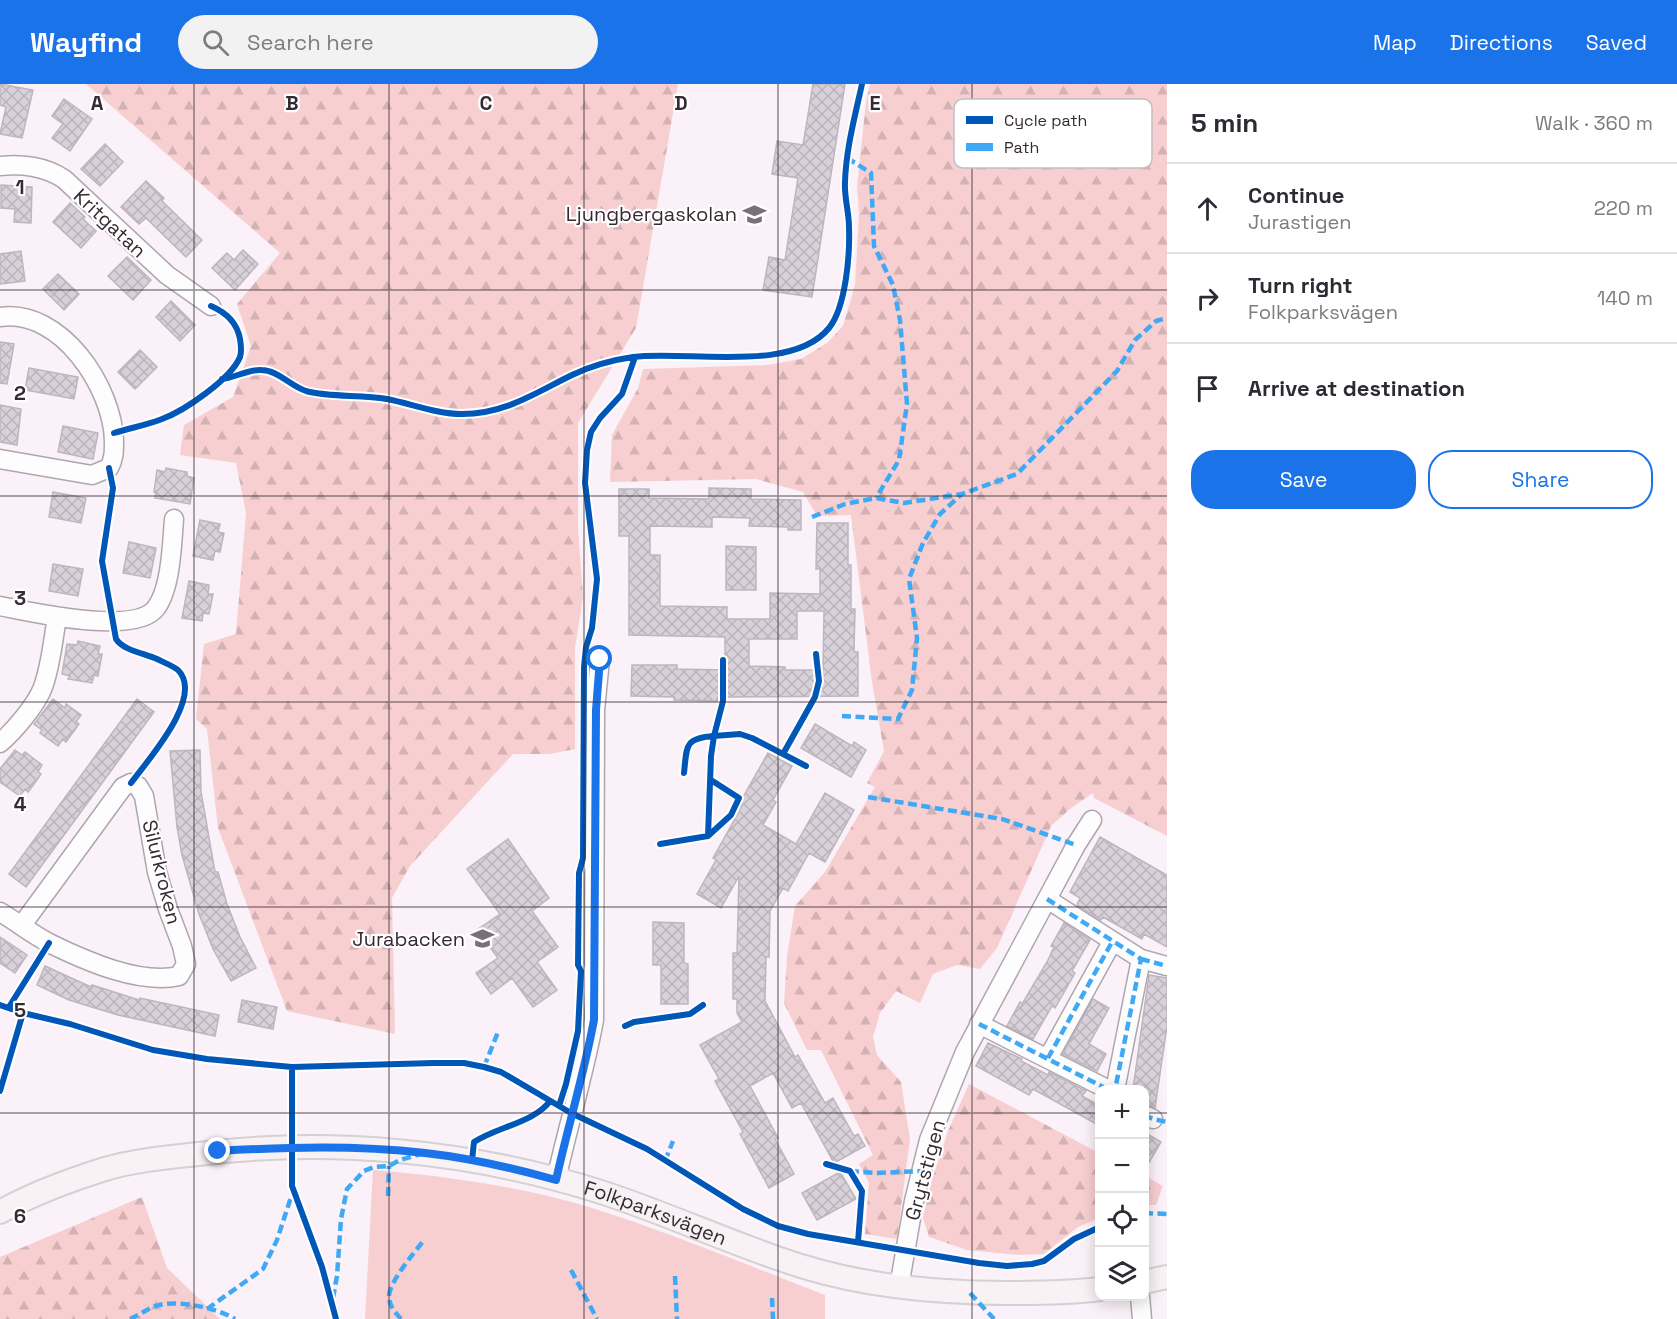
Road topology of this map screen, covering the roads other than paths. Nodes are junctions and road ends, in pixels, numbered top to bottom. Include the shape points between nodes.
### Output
1 (0, 166) edge
2 (211, 306) dead end
3 (0, 317) edge
4 (0, 459) edge
5 (174, 519) dead end
6 (0, 606) edge
7 (57, 617) junction
8 (600, 659) dead end
9 (0, 743) edge
10 (1092, 820) dead end
11 (1047, 899) junction
12 (0, 912) edge
13 (22, 925) junction
14 (1112, 942) junction
15 (1141, 959) junction
16 (1167, 966) edge
17 (980, 1024) junction
18 (1048, 1058) junction
19 (1101, 1085) edge
20 (1116, 1085) edge
21 (556, 1180) junction
22 (0, 1212) edge
23 (1167, 1277) edge
24 (1149, 1281) edge
25 (899, 1287) junction
26 (1095, 1289) edge
27 (1140, 1301) edge
28 (1142, 1319) edge

1 - 2 street, Kritgatan via 38,167 64,179 166,275
3 - 4 street via 11,315 42,324 86,363 111,412 114,459 109,468 92,475
5 - 7 street via 170,566 155,610 144,616 103,622
6 - 7 street
7 - 9 street via 42,690
8 - 21 street via 596,710 594,1020
10 - 11 street, Grytstigen
11 - 14 street
11 - 17 street, Grytstigen
12 - 13 street, Silurkroken
13 - 13 street, Silurkroken via 49,943 118,970 149,978 179,976 186,964 157,872 144,796 138,786 131,783 123,787
14 - 15 street
14 - 18 street
15 - 16 street
15 - 20 street
17 - 18 street
17 - 25 street, Grytstigen via 929,1140
18 - 19 street
21 - 22 main road, Folkparksvägen via 505,1166 424,1153 301,1147 218,1151 106,1169
21 - 25 main road, Folkparksvägen via 603,1192 803,1267
23 - 24 main road
25 - 26 main road, Folkparksvägen via 970,1293
27 - 28 street

